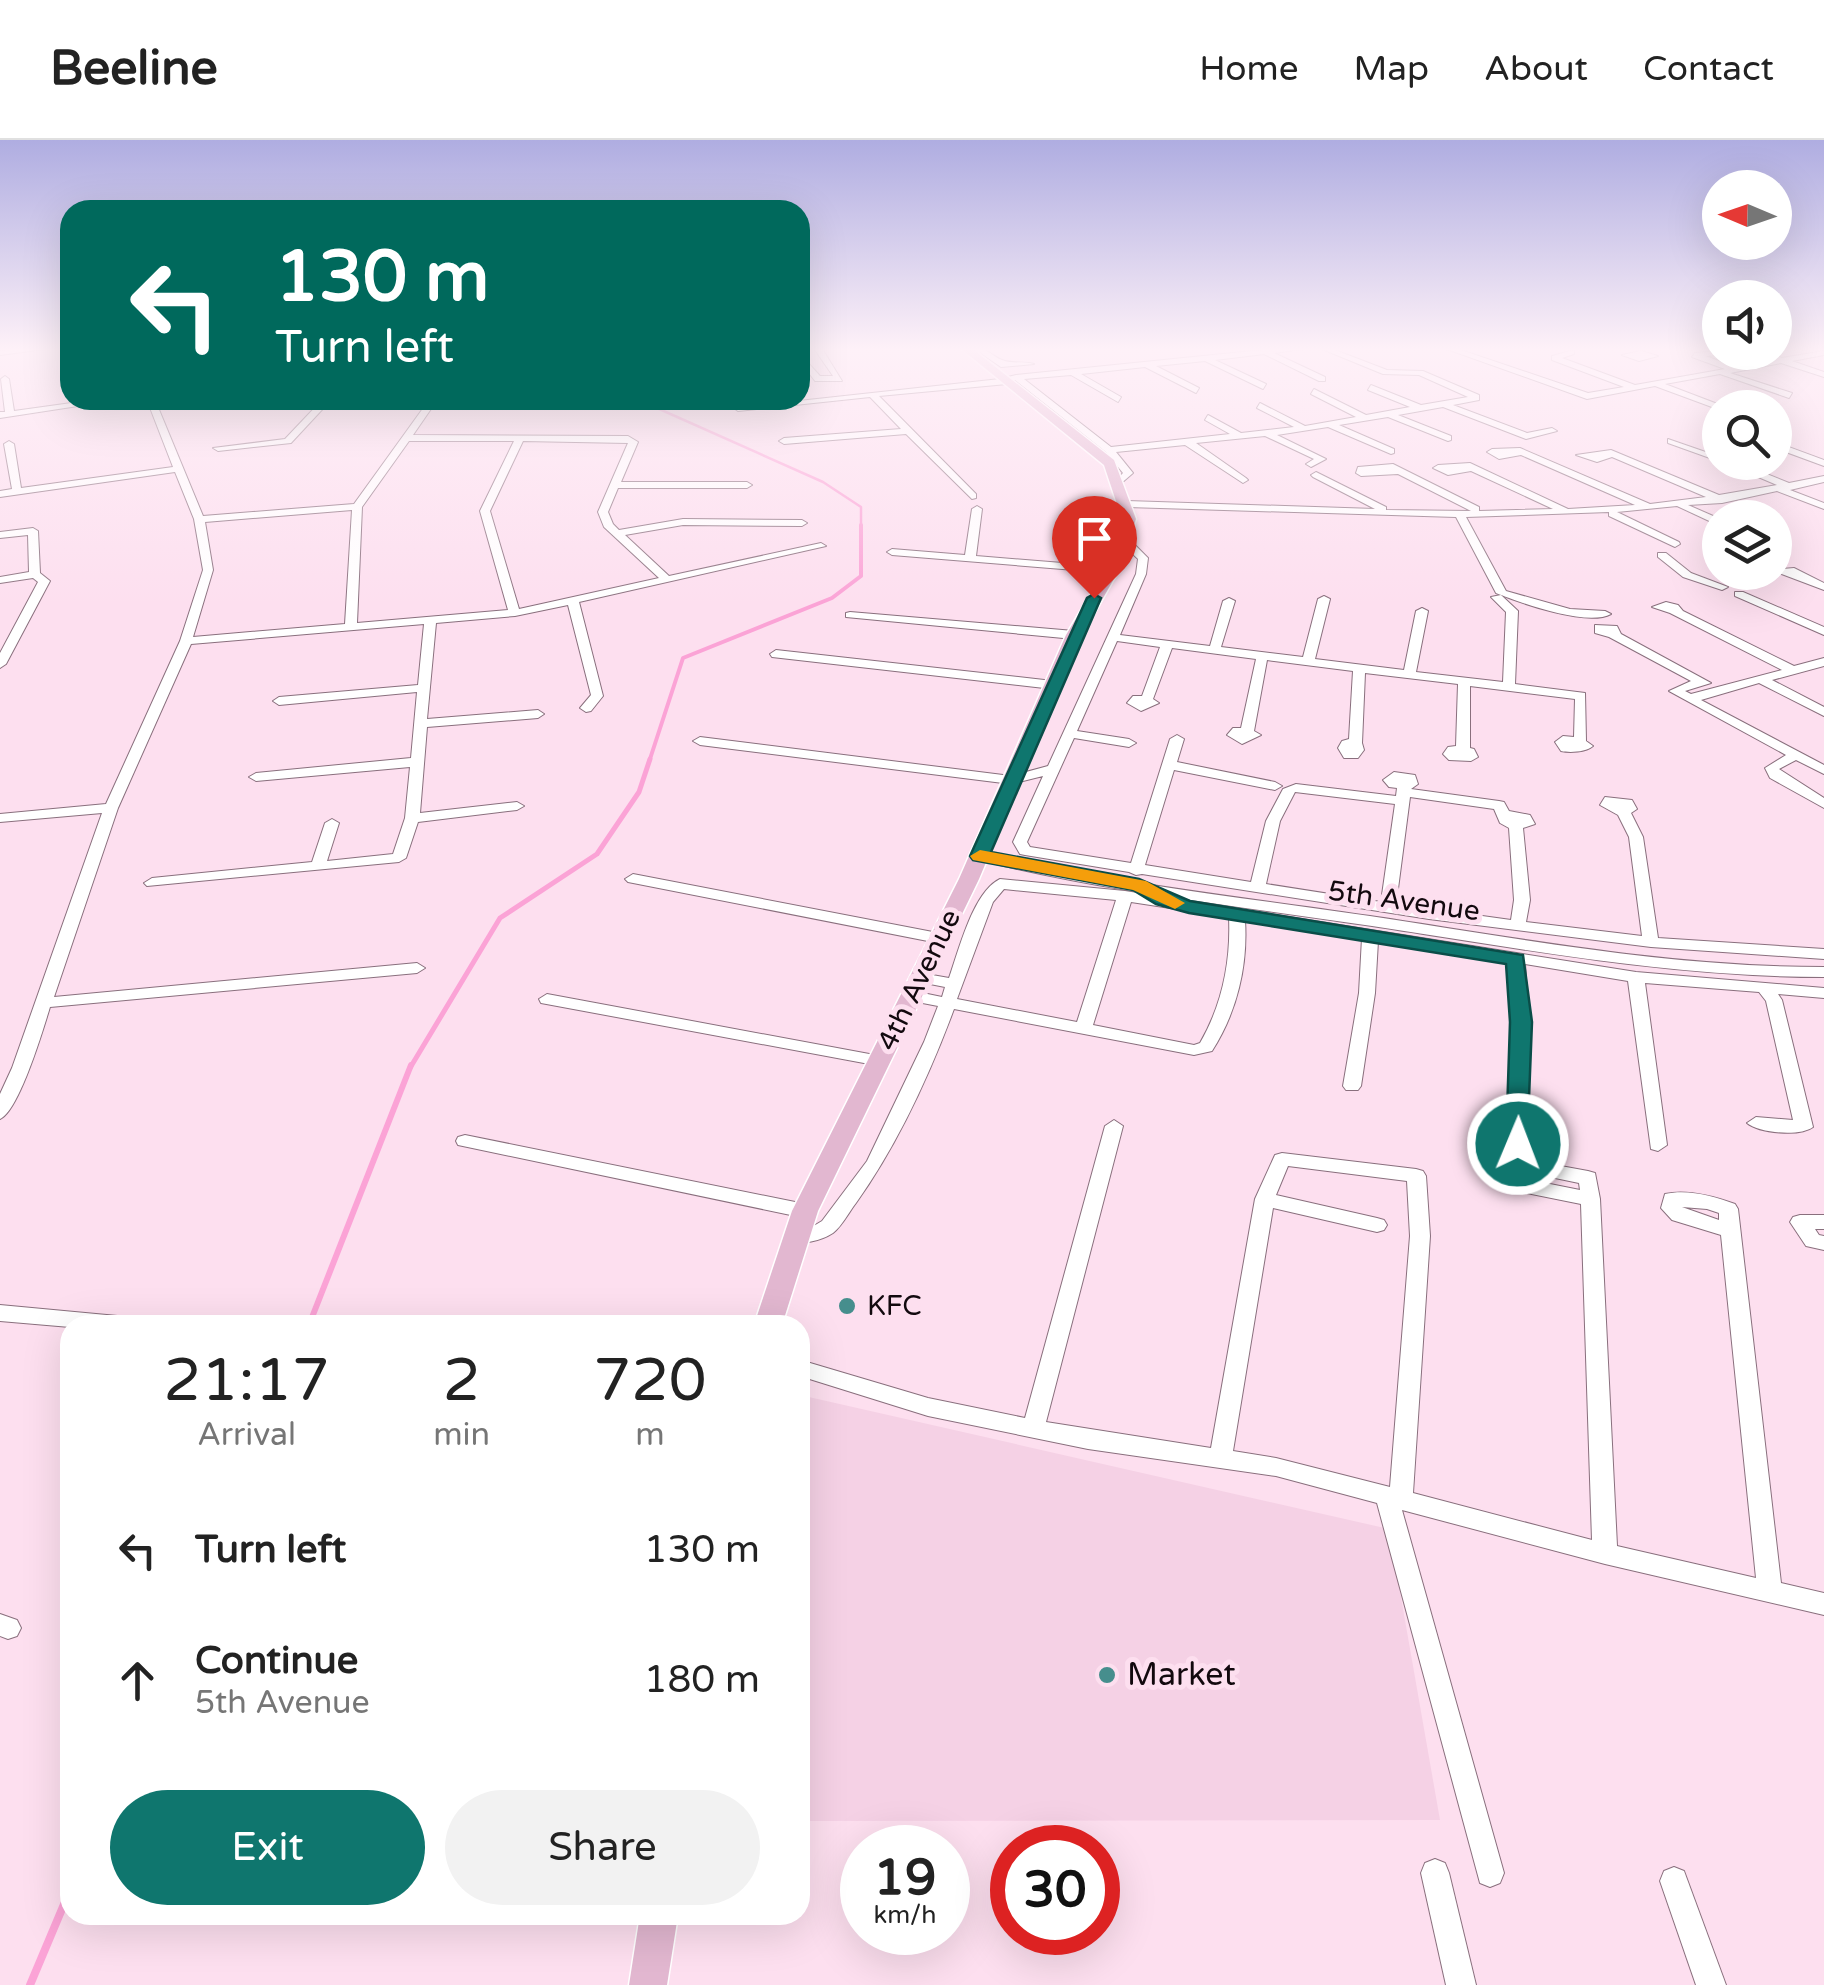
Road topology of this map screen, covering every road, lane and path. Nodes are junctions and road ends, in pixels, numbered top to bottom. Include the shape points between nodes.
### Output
1 (163, 433) edge
2 (296, 433) edge
3 (408, 433) edge
4 (878, 433) edge
5 (909, 433) edge
6 (1073, 433) edge
7 (1085, 433) edge
8 (1234, 433) edge
9 (1258, 433) edge
10 (1267, 433) edge
11 (1349, 433) edge
12 (1436, 433) edge
13 (1239, 436) junction
14 (404, 438) junction
15 (520, 438) junction
16 (1448, 438) dead end
17 (784, 440) dead end
18 (1670, 441) dead end
19 (1186, 442) junction
20 (9, 444) dead end
21 (218, 448) dead end
22 (1109, 450) junction
23 (1391, 451) dead end
24 (1792, 451) edge
25 (1520, 453) dead end
26 (1702, 453) edge
27 (1612, 454) dead end
28 (1824, 463) edge
29 (1471, 468) dead end
30 (176, 469) junction
31 (1395, 472) dead end
32 (1824, 479) edge
33 (1243, 480) dead end
34 (1767, 480) edge
35 (1118, 483) junction
36 (613, 484) junction
37 (747, 485) dead end
38 (1786, 488) junction
39 (17, 492) junction
40 (0, 494) edge
41 (972, 496) dead end
42 (1724, 500) joint
43 (1702, 503) edge
44 (1127, 504) junction
45 (1682, 506) junction
46 (1824, 506) edge
47 (357, 507) junction
48 (977, 509) dead end
49 (1654, 509) junction
50 (1387, 511) junction
51 (1608, 512) junction
52 (1459, 513) junction
53 (1484, 513) junction
54 (1572, 514) junction
55 (1702, 515) edge
56 (199, 519) junction
57 (802, 523) dead end
58 (618, 533) junction
59 (0, 534) edge
60 (1124, 541) junction
61 (1676, 544) dead end
62 (821, 546) dead end
63 (892, 552) dead end
64 (1662, 555) dead end
65 (970, 559) junction
66 (1112, 570) junction
67 (36, 574) junction
68 (1800, 577) dead end
69 (0, 580) edge
70 (668, 582) junction
71 (1824, 587) edge
72 (1501, 594) junction
73 (1324, 599) dead end
74 (573, 601) junction
75 (1229, 601) dead end
76 (1422, 611) dead end
77 (1675, 612) dead end
78 (515, 613) junction
79 (1606, 614) dead end
80 (850, 615) dead end
81 (430, 621) junction
82 (351, 628) junction
83 (1824, 631) edge
84 (1613, 634) dead end
85 (1074, 636) junction
86 (1111, 637) junction
87 (186, 642) junction
88 (1167, 645) junction
89 (1214, 652) junction
90 (776, 654) dead end
91 (1262, 658) junction
92 (1308, 662) junction
93 (1824, 662) edge
94 (0, 664) edge
95 (1358, 669) junction
96 (1794, 671) junction
97 (1409, 675) junction
98 (1760, 679) junction
99 (1464, 681) junction
100 (1702, 681) junction
101 (1052, 685) junction
102 (1509, 686) junction
103 (424, 688) junction
104 (1724, 690) junction
105 (1692, 698) junction
106 (1147, 699) dead end
107 (279, 701) dead end
108 (586, 708) dead end
109 (1824, 712) edge
110 (538, 714) dead end
111 (420, 724) junction
112 (1248, 731) dead end
113 (1068, 733) junction
114 (1176, 738) dead end
115 (700, 741) dead end
116 (1580, 741) dead end
117 (1128, 744) dead end
118 (1354, 744) dead end
119 (1463, 750) dead end
120 (1794, 756) junction
121 (416, 762) junction
122 (1170, 764) junction
123 (1052, 769) junction
124 (1824, 772) edge
125 (256, 777) dead end
126 (1011, 780) junction
127 (1792, 787) junction
128 (1286, 789) junction
129 (1403, 793) junction
130 (1824, 804) edge
131 (517, 806) dead end
132 (111, 808) junction
133 (1624, 811) dead end
134 (0, 818) edge
135 (412, 818) junction
136 (332, 824) dead end
137 (980, 856) junction
138 (318, 867) junction
139 (633, 880) dead end
140 (1132, 881) junction
141 (152, 883) dead end
142 (1257, 888) junction
143 (1388, 908) junction
144 (1237, 914) junction
145 (948, 917) junction
146 (1518, 925) junction
147 (973, 936) junction
148 (1370, 936) junction
149 (938, 938) junction
150 (1651, 942) junction
151 (1824, 954) edge
152 (1516, 959) junction
153 (417, 968) dead end
154 (1824, 972) edge
155 (1636, 977) junction
156 (955, 984) junction
157 (917, 987) junction
158 (1768, 992) junction
159 (1824, 993) edge
160 (548, 998) dead end
161 (948, 1002) junction
162 (44, 1003) junction
163 (1084, 1028) junction
164 (880, 1061) junction
165 (1352, 1086) dead end
166 (0, 1113) edge
167 (1756, 1123) dead end
168 (1114, 1126) dead end
169 (465, 1140) dead end
170 (1518, 1144) dead end
171 (1658, 1146) dead end
172 (1266, 1199) junction
173 (1590, 1200) dead end
174 (805, 1212) junction
175 (1824, 1222) edge
176 (1377, 1225) dead end
177 (1728, 1230) dead end
178 (795, 1236) junction
179 (1824, 1243) edge
180 (0, 1314) edge
181 (771, 1315) edge
182 (60, 1319) edge
183 (810, 1371) edge
184 (1034, 1429) junction
185 (1221, 1457) junction
186 (1394, 1498) junction
187 (1605, 1554) junction
188 (1770, 1591) junction
189 (1824, 1604) edge
190 (1435, 1873) dead end
191 (1490, 1874) dead end
192 (1674, 1881) dead end
193 (657, 1925) edge
194 (648, 1985) edge
195 (1461, 1985) edge
196 (1711, 1985) edge

1 - 30 street
2 - 21 street via 288,441
3 - 14 street
4 - 17 street
5 - 41 street
6 - 35 main road, 4th Avenue via 1110,464
7 - 22 street
8 - 13 street
9 - 13 street
10 - 50 street via 1321,459 1314,469
11 - 23 street
12 - 16 street
13 - 19 street
14 - 15 street
14 - 47 street
15 - 36 street via 628,439 634,442
15 - 78 street via 486,512
18 - 26 street
19 - 22 street
19 - 33 street
20 - 39 street
22 - 35 street via 1128,473
24 - 28 street
25 - 49 street
27 - 42 street
29 - 54 street
30 - 39 street
30 - 56 street
31 - 53 street
32 - 38 street
34 - 38 street
35 - 44 main road, 4th Avenue
36 - 37 street
36 - 58 street via 604,512
38 - 42 street
38 - 46 street
39 - 40 street
43 - 45 street
44 - 50 street
44 - 60 main road, 4th Avenue
45 - 49 street
45 - 55 street
47 - 56 street
47 - 82 street
48 - 65 street
49 - 51 street
50 - 52 street
51 - 54 street
51 - 61 street
52 - 53 street
52 - 72 street
53 - 54 street
56 - 87 street via 208,570
57 - 58 street via 683,522
58 - 70 street
59 - 67 street via 33,531
60 - 66 main road, 4th Avenue
60 - 86 street via 1143,566
62 - 70 street
63 - 65 street
64 - 83 street via 1687,575
65 - 66 street
66 - 85 main road, 4th Avenue
67 - 69 street
67 - 94 street via 44,581
68 - 71 street
70 - 74 street
72 - 79 street via 1539,600 1580,618
72 - 102 street via 1512,611
73 - 92 street
74 - 78 street
74 - 108 street via 596,696
75 - 89 street
76 - 97 street
77 - 96 street
78 - 81 street
80 - 85 street
81 - 82 street
81 - 103 street
82 - 87 street
84 - 100 street
85 - 101 main road, 4th Avenue
86 - 88 street
86 - 113 street
87 - 132 street
88 - 89 street
88 - 106 street
89 - 91 street
90 - 101 street
91 - 92 street
91 - 112 street
92 - 95 street
93 - 96 street
95 - 97 street
95 - 118 street
96 - 98 street
97 - 99 street
98 - 104 street
98 - 109 street
99 - 102 street
99 - 119 street
100 - 104 street
100 - 105 street via 1675,689
101 - 126 main road, 4th Avenue
102 - 116 street via 1580,696
103 - 107 street
103 - 111 street
104 - 105 street
105 - 120 street
110 - 111 street
111 - 121 street
113 - 117 street
113 - 123 street
114 - 122 street
115 - 126 street
120 - 124 street
120 - 127 street via 1772,768
121 - 125 street
121 - 135 street
122 - 128 street
122 - 140 street
123 - 126 street
123 - 140 street via 1019,847
124 - 127 street
126 - 137 main road, 4th Avenue
127 - 130 street
128 - 129 street
128 - 142 street
129 - 143 street
129 - 146 street via 1499,805 1511,821 1522,900
131 - 135 street
132 - 134 street
132 - 162 street
133 - 150 street via 1636,837
135 - 138 street via 400,858
136 - 138 street
137 - 140 street, 5th Avenue
137 - 145 main road, 4th Avenue
138 - 141 street
139 - 149 street
140 - 142 street
140 - 144 street via 1189,906
140 - 147 street via 1000,884
140 - 154 street, 5th Avenue via 1657,964
140 - 163 street
142 - 143 street
143 - 146 street
144 - 148 street
144 - 163 street via 1228,989 1206,1047
145 - 147 street
145 - 149 main road, 4th Avenue
146 - 150 street
147 - 156 street
148 - 152 street
148 - 165 street
149 - 157 main road, 4th Avenue
150 - 151 street
152 - 155 street
152 - 170 street
153 - 162 street
155 - 158 street
155 - 171 street
156 - 157 street
156 - 161 street
157 - 161 street
157 - 164 main road, 4th Avenue
158 - 159 street
158 - 167 street via 1804,1127
160 - 164 street
161 - 163 street
161 - 178 street via 875,1164 829,1226
162 - 166 street
164 - 174 main road, 4th Avenue
168 - 184 street
169 - 174 street
172 - 176 street
172 - 185 street
172 - 186 street via 1282,1159 1416,1176 1420,1236
173 - 187 street
174 - 178 main road, 4th Avenue
175 - 179 street via 1800,1222 1813,1241
177 - 188 street
178 - 181 main road, 4th Avenue
180 - 182 street
183 - 184 street via 928,1407
184 - 185 street
185 - 186 street
186 - 187 street
186 - 191 street
187 - 188 street
188 - 189 street
190 - 195 street
192 - 196 street
193 - 194 main road

